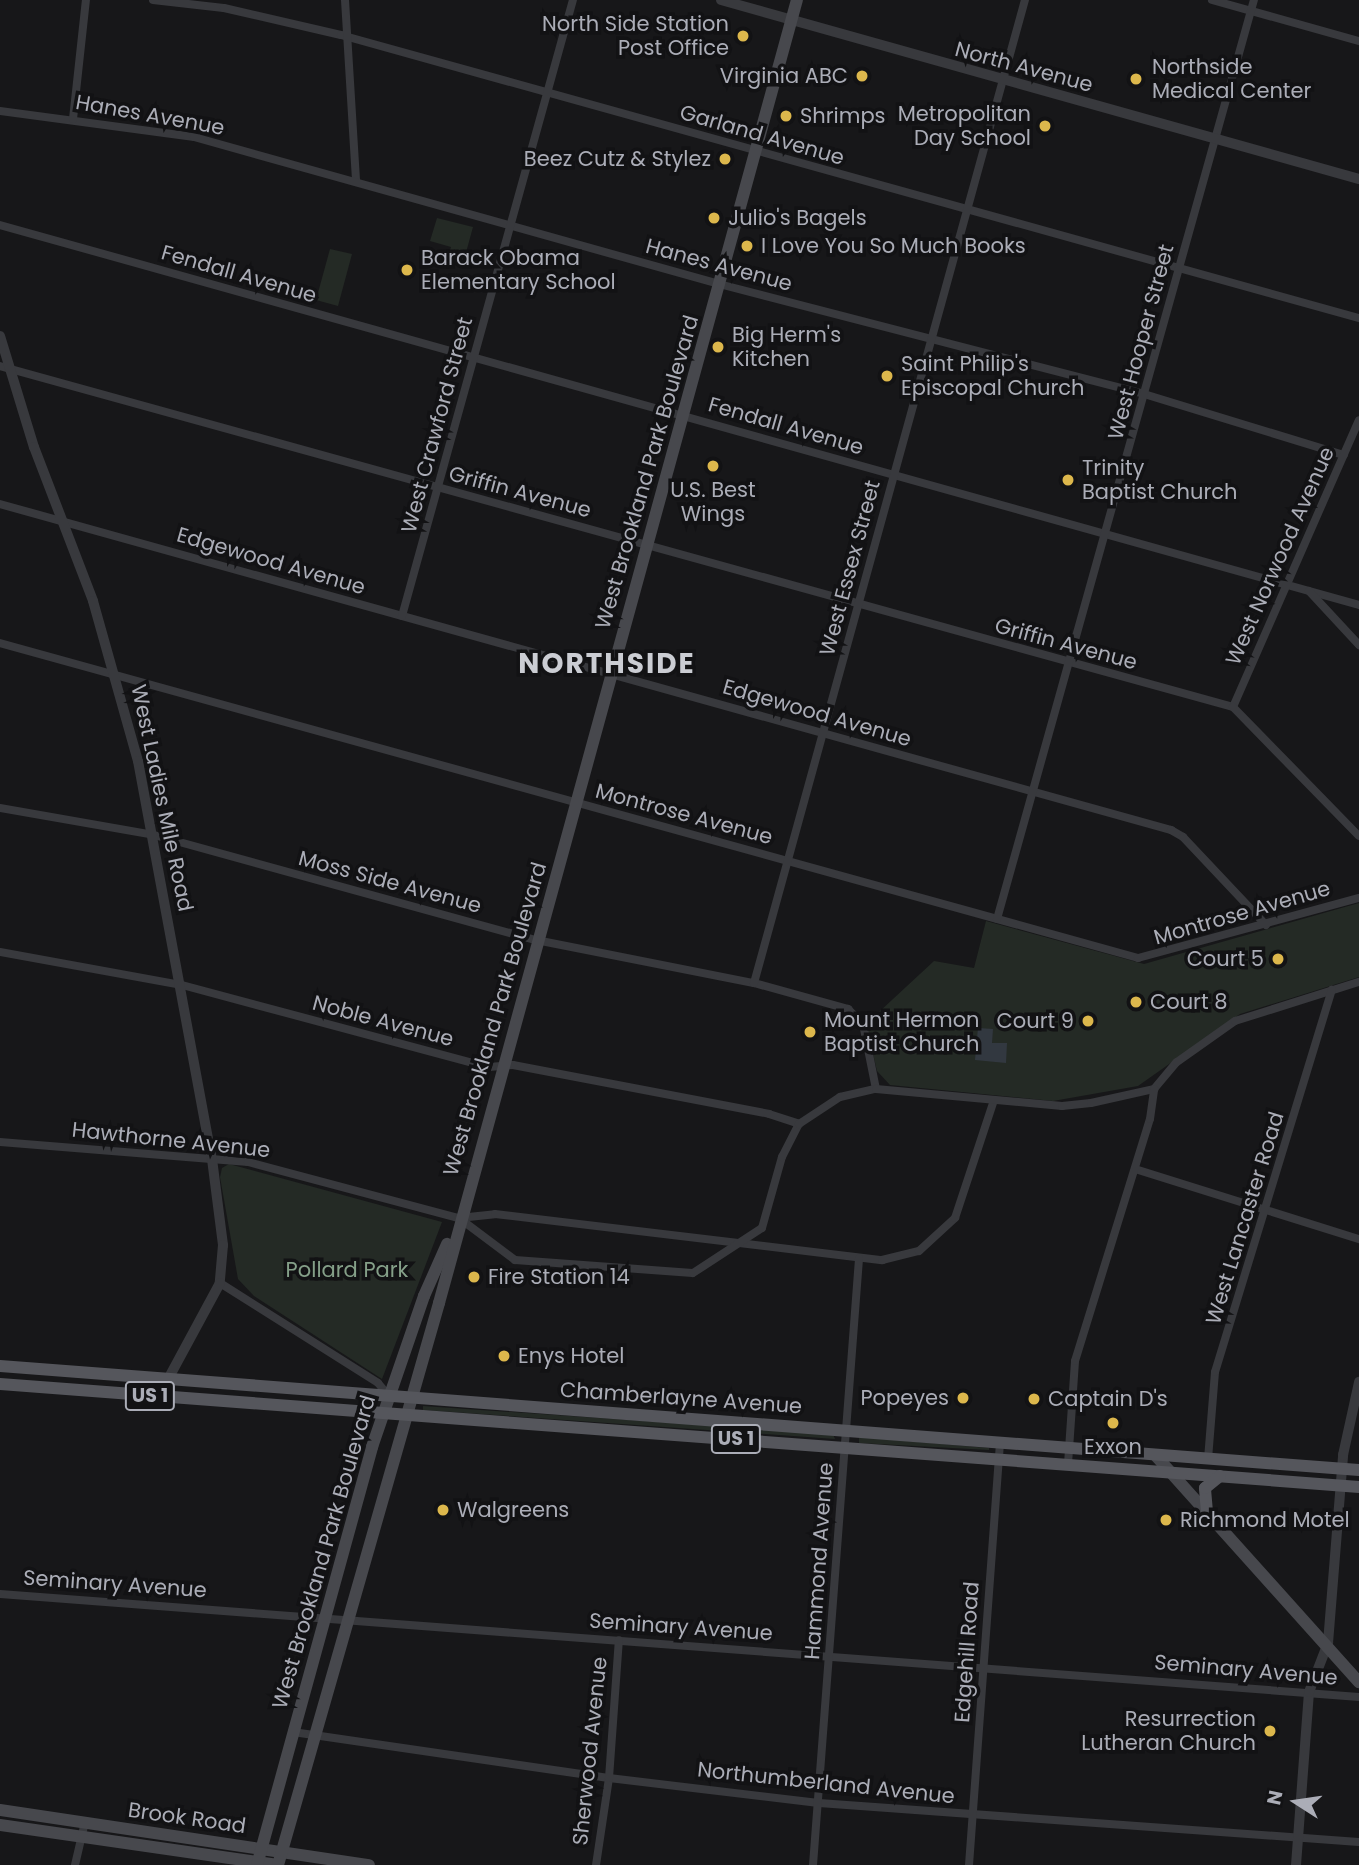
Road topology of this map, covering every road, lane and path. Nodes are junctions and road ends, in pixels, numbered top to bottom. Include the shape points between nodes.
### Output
1 (86, 0) edge
2 (153, 0) edge
3 (345, 0) edge
4 (573, 0) edge
5 (721, 0) edge
6 (797, 0) edge
7 (1025, 0) edge
8 (1212, 0) edge
9 (1254, 0) edge
10 (1251, 11) junction
11 (792, 20) junction
12 (348, 37) junction
13 (1359, 41) edge
14 (1003, 82) junction
15 (547, 93) junction
16 (0, 111) edge
17 (73, 119) junction
18 (1215, 138) junction
19 (756, 151) junction
20 (1359, 179) edge
21 (356, 181) junction
22 (967, 211) junction
23 (0, 225) edge
24 (511, 226) junction
25 (1179, 268) junction
26 (719, 284) junction
27 (1359, 318) edge
28 (0, 336) edge
29 (932, 338) junction
30 (473, 358) junction
31 (4, 367) edge
32 (1144, 394) junction
33 (683, 415) junction
34 (1359, 420) edge
35 (1344, 455) junction
36 (895, 474) junction
37 (437, 487) junction
38 (0, 504) edge
39 (64, 522) junction
40 (1105, 533) junction
41 (646, 545) junction
42 (1287, 583) junction
43 (1307, 589) junction
44 (858, 605) junction
45 (1359, 605) edge
46 (402, 616) junction
47 (0, 643) edge
48 (1359, 645) edge
49 (1069, 663) junction
50 (115, 673) junction
51 (611, 673) junction
52 (1233, 707) junction
53 (822, 732) junction
54 (1032, 791) junction
55 (575, 802) junction
56 (0, 808) edge
57 (154, 835) junction
58 (1359, 836) edge
59 (788, 860) junction
60 (1359, 898) edge
61 (997, 919) junction
62 (1266, 925) junction
63 (536, 940) junction
64 (0, 952) edge
65 (1359, 982) edge
66 (754, 983) junction
67 (182, 985) junction
68 (1332, 990) junction
69 (501, 1066) junction
70 (876, 1089) junction
71 (1154, 1089) junction
72 (994, 1100) junction
73 (799, 1124) junction
74 (0, 1142) edge
75 (212, 1159) junction
76 (1135, 1169) junction
77 (1265, 1210) junction
78 (459, 1219) junction
79 (1359, 1239) edge
80 (746, 1241) junction
81 (859, 1259) junction
82 (220, 1283) junction
83 (0, 1366) edge
84 (172, 1379) junction
85 (1359, 1381) edge
86 (0, 1384) edge
87 (388, 1395) junction
88 (159, 1396) junction
89 (411, 1396) junction
90 (382, 1412) junction
91 (405, 1414) junction
92 (846, 1430) junction
93 (1000, 1441) junction
94 (845, 1447) junction
95 (1069, 1449) junction
96 (1156, 1456) junction
97 (999, 1459) junction
98 (1208, 1459) junction
99 (1068, 1464) junction
100 (1342, 1469) junction
101 (1359, 1470) edge
102 (1170, 1471) junction
103 (1220, 1476) junction
104 (1340, 1485) junction
105 (1359, 1487) edge
106 (1207, 1512) junction
107 (0, 1594) edge
108 (324, 1617) junction
109 (349, 1619) junction
110 (619, 1640) junction
111 (1328, 1643) junction
112 (829, 1656) junction
113 (982, 1666) junction
114 (1359, 1682) edge
115 (1309, 1692) junction
116 (1359, 1697) edge
117 (293, 1732) junction
118 (316, 1735) junction
119 (609, 1778) junction
120 (819, 1802) junction
121 (0, 1810) edge
122 (974, 1815) junction
123 (85, 1822) junction
124 (0, 1825) edge
125 (82, 1836) junction
126 (1298, 1838) junction
127 (1359, 1842) edge
128 (261, 1848) junction
129 (282, 1852) junction
130 (257, 1864) edge
131 (75, 1865) edge
132 (277, 1865) edge
133 (369, 1865) edge
134 (596, 1865) edge
135 (813, 1865) edge
136 (969, 1865) edge
137 (1296, 1865) edge

1 - 17 street
2 - 12 street, Garland Avenue via 224,8
3 - 12 street
4 - 15 street, West Crawford Street
5 - 11 street, North Avenue
6 - 11 main road, West Brookland Park Boulevard
7 - 14 street, West Essex Street
8 - 10 street
9 - 10 street, West Hooper Street
10 - 13 street
10 - 18 street, West Hooper Street
11 - 14 street, North Avenue
11 - 19 main road, West Brookland Park Boulevard
12 - 15 street, Garland Avenue
12 - 21 street
14 - 18 street, North Avenue
14 - 22 street, West Essex Street
15 - 19 street, Garland Avenue
15 - 24 street, West Crawford Street
16 - 17 street, Hanes Avenue
17 - 21 street, Hanes Avenue via 194,137
18 - 20 street, North Avenue
18 - 25 street, West Hooper Street
19 - 22 street, Garland Avenue
19 - 26 main road, West Brookland Park Boulevard
21 - 24 street, Hanes Avenue
22 - 25 street, Garland Avenue
22 - 29 street, West Essex Street
23 - 30 street, Fendall Avenue
24 - 26 street, Hanes Avenue
24 - 30 street, West Crawford Street
25 - 27 street, Garland Avenue
25 - 32 street, West Hooper Street
26 - 29 street, Hanes Avenue
26 - 33 main road, West Brookland Park Boulevard
28 - 31 street, West Ladies Mile Road
29 - 32 street, Hanes Avenue
29 - 36 street, West Essex Street
30 - 33 street, Fendall Avenue
30 - 37 street, West Crawford Street
31 - 37 street, Griffin Avenue
31 - 39 street, West Ladies Mile Road
32 - 35 street, Hanes Avenue
32 - 40 street, West Hooper Street
33 - 36 street, Fendall Avenue
33 - 41 main road, West Brookland Park Boulevard
34 - 35 street, West Norwood Avenue
35 - 42 street, West Norwood Avenue
36 - 40 street, Fendall Avenue
36 - 44 street, West Essex Street
37 - 41 street, Griffin Avenue
37 - 46 street, West Crawford Street
38 - 39 street, Edgewood Avenue
39 - 46 street, Edgewood Avenue
39 - 50 street, West Ladies Mile Road
40 - 42 street, Fendall Avenue
40 - 49 street, West Hooper Street
41 - 44 street, Griffin Avenue
41 - 51 main road, West Brookland Park Boulevard
42 - 43 street, Fendall Avenue
42 - 52 street, West Norwood Avenue
43 - 45 street, Fendall Avenue
43 - 48 street
44 - 49 street, Griffin Avenue
44 - 53 street, West Essex Street
46 - 51 street, Edgewood Avenue
47 - 50 street, Montrose Avenue
49 - 52 street, Griffin Avenue
49 - 54 street, West Hooper Street
50 - 55 street, Montrose Avenue
50 - 57 street, West Ladies Mile Road
51 - 53 street, Edgewood Avenue
51 - 55 main road, West Brookland Park Boulevard
52 - 58 street
53 - 54 street, Edgewood Avenue
53 - 59 street, West Essex Street
54 - 61 street, West Hooper Street
54 - 62 street, Edgewood Avenue via 1178,832
55 - 59 street, Montrose Avenue
55 - 63 main road, West Brookland Park Boulevard
56 - 57 street, Moss Side Avenue
57 - 63 street, Moss Side Avenue
57 - 67 street, West Ladies Mile Road
59 - 61 street, Montrose Avenue
59 - 66 street, West Essex Street
60 - 62 street, Montrose Avenue
61 - 62 street, Montrose Avenue via 1144,958
63 - 66 street, Moss Side Avenue
63 - 69 main road, West Brookland Park Boulevard
64 - 67 street, Noble Avenue
65 - 68 street
66 - 70 street, Moss Side Avenue via 854,1013 863,1024
67 - 69 street, Noble Avenue via 489,1067
67 - 75 street, West Ladies Mile Road
68 - 71 street via 1235,1021 1177,1062
68 - 77 street, West Lancaster Road
69 - 73 street, Noble Avenue via 769,1114
69 - 78 main road, West Brookland Park Boulevard
70 - 72 street
70 - 73 street via 840,1097
71 - 72 street via 1062,1106
71 - 76 street
72 - 81 street, Hawthorne Avenue via 961,1204 946,1230 919,1251 901,1258
73 - 80 street via 782,1157 767,1218
74 - 75 street, Hawthorne Avenue
75 - 78 street, Hawthorne Avenue via 258,1164
75 - 82 street, West Ladies Mile Road via 223,1245
76 - 77 street
76 - 95 street via 1075,1361
77 - 79 street
77 - 98 street, West Lancaster Road via 1215,1374
78 - 80 street, Hawthorne Avenue via 495,1214
78 - 80 street, Hawthorne Avenue via 515,1260 613,1269 693,1273
78 - 87 main road, West Brookland Park Boulevard via 424,1296
78 - 89 main road, West Brookland Park Boulevard
80 - 81 street, Hawthorne Avenue
81 - 92 street, Hammond Avenue
82 - 84 street, West Ladies Mile Road
82 - 87 street via 378,1383
83 - 84 main road, Chamberlayne Avenue / US 1
84 - 87 main road, Chamberlayne Avenue / US 1
84 - 88 street, West Ladies Mile Road
85 - 100 street
86 - 88 main road, Chamberlayne Avenue / US 1
87 - 89 main road, Chamberlayne Avenue / US 1
87 - 90 main road, West Brookland Park Boulevard
88 - 90 main road, Chamberlayne Avenue / US 1
89 - 91 main road, West Brookland Park Boulevard
89 - 92 main road, Chamberlayne Avenue / US 1
90 - 91 main road, Chamberlayne Avenue / US 1
90 - 108 main road, West Brookland Park Boulevard
91 - 94 main road, Chamberlayne Avenue / US 1
91 - 109 main road, West Brookland Park Boulevard
92 - 93 main road, Chamberlayne Avenue / US 1
92 - 94 street, Hammond Avenue
93 - 95 main road, Chamberlayne Avenue / US 1
93 - 97 street, Edgehill Road
94 - 97 main road, Chamberlayne Avenue / US 1
94 - 112 street, Hammond Avenue
95 - 96 main road, Chamberlayne Avenue / US 1
95 - 99 street
96 - 98 main road, Chamberlayne Avenue / US 1
96 - 102 main road
97 - 99 main road, Chamberlayne Avenue / US 1
97 - 113 street, Edgehill Road
98 - 100 main road, Chamberlayne Avenue / US 1
99 - 102 main road, Chamberlayne Avenue / US 1
100 - 101 main road, Chamberlayne Avenue / US 1
100 - 104 street
102 - 103 main road, Chamberlayne Avenue / US 1
102 - 106 main road
103 - 104 main road, Chamberlayne Avenue / US 1
103 - 106 main road via 1205,1488
104 - 105 main road, Chamberlayne Avenue / US 1
104 - 111 street
106 - 111 main road
107 - 108 street, Seminary Avenue
108 - 109 street, Seminary Avenue
108 - 117 main road, West Brookland Park Boulevard
109 - 110 street, Seminary Avenue
109 - 118 main road, West Brookland Park Boulevard
110 - 112 street, Seminary Avenue
110 - 119 street, Sherwood Avenue
111 - 114 main road
111 - 115 street
112 - 113 street, Seminary Avenue
112 - 120 street, Hammond Avenue
113 - 115 street, Seminary Avenue
113 - 122 street, Edgehill Road
115 - 116 street, Seminary Avenue
115 - 126 street
117 - 118 street, Northumberland Avenue
117 - 128 main road, West Brookland Park Boulevard
118 - 119 street, Northumberland Avenue
118 - 129 main road, West Brookland Park Boulevard
119 - 120 street, Northumberland Avenue
119 - 134 street, Sherwood Avenue
120 - 122 street, Northumberland Avenue
120 - 135 street, Hammond Avenue
121 - 123 main road, Brook Road
122 - 126 street, Northumberland Avenue
122 - 136 street, Edgehill Road
123 - 125 street
123 - 128 main road, Brook Road
124 - 125 main road, Brook Road
125 - 130 main road, Brook Road
125 - 131 street
126 - 127 street, Northumberland Avenue
126 - 137 street
128 - 129 main road, Brook Road
128 - 130 main road, West Brookland Park Boulevard
129 - 132 main road, West Brookland Park Boulevard
129 - 133 main road, Brook Road
130 - 132 main road, Brook Road

